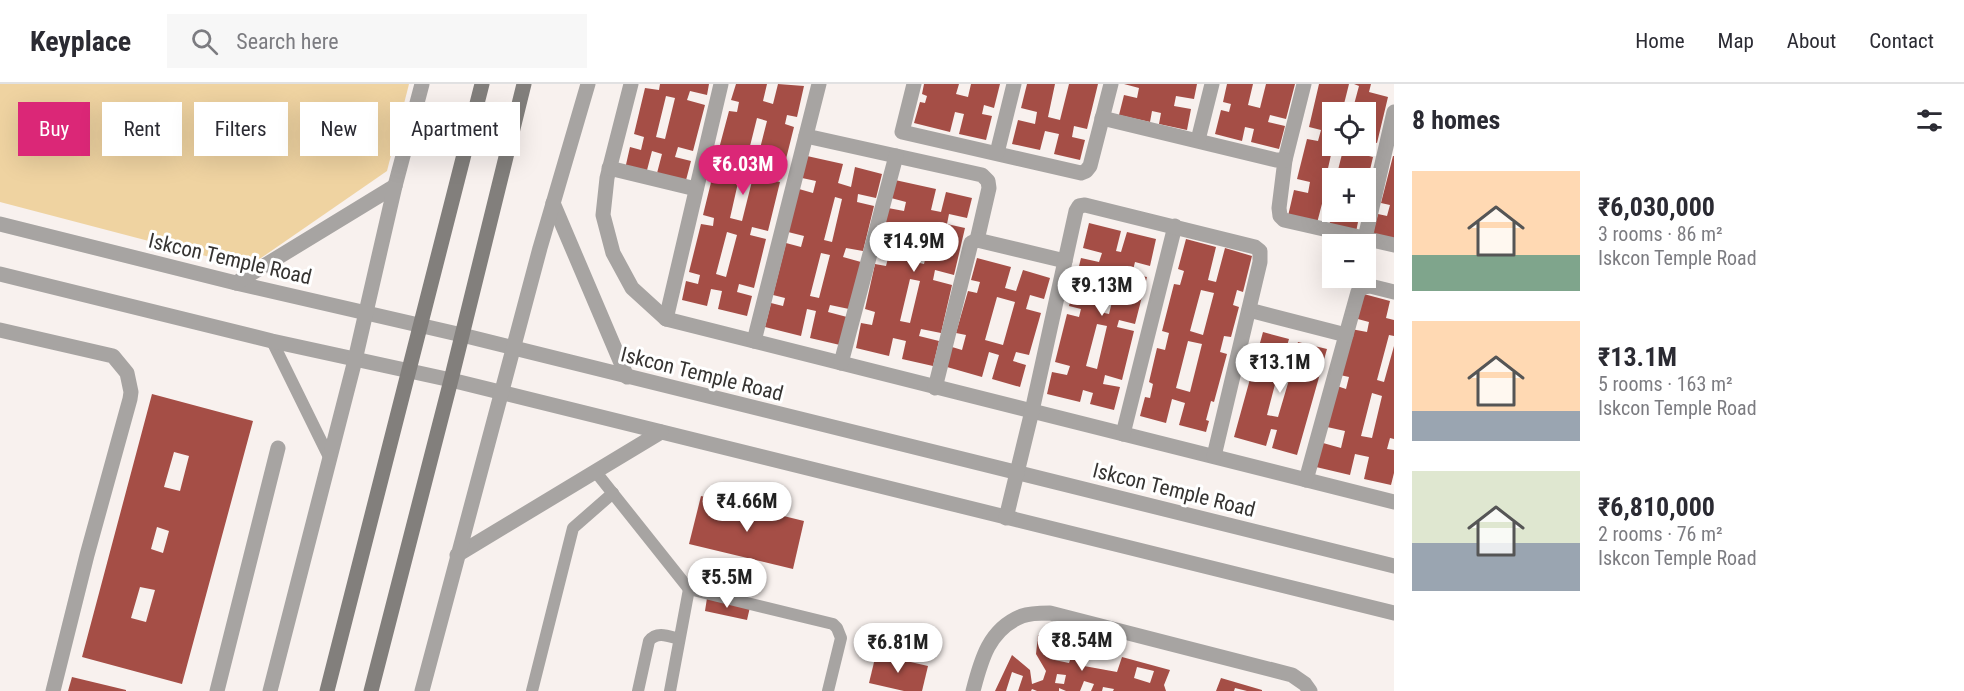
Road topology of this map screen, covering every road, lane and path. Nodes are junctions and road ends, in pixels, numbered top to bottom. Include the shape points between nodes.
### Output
1 (422, 84) edge
2 (482, 84) edge
3 (524, 84) edge
4 (588, 84) edge
5 (631, 84) edge
6 (722, 84) edge
7 (819, 84) edge
8 (914, 84) edge
9 (1014, 84) edge
10 (1111, 84) edge
11 (1212, 84) edge
12 (1304, 84) edge
13 (1394, 112) edge
14 (1102, 118) junction
15 (806, 136) junction
16 (1198, 140) junction
17 (997, 153) junction
18 (896, 156) junction
19 (1285, 160) junction
20 (609, 168) junction
21 (395, 186) junction
22 (696, 189) junction
23 (553, 203) junction
24 (0, 224) edge
25 (1175, 226) junction
26 (1347, 234) edge
27 (1366, 234) edge
28 (976, 240) junction
29 (1376, 241) edge
30 (1394, 245) edge
31 (1065, 261) junction
32 (0, 274) edge
33 (236, 283) junction
34 (1394, 292) edge
35 (1249, 310) junction
36 (366, 312) junction
37 (666, 319) junction
38 (422, 326) junction
39 (0, 330) edge
40 (1346, 334) junction
41 (462, 335) junction
42 (272, 341) junction
43 (754, 341) junction
44 (512, 349) junction
45 (355, 360) junction
46 (842, 363) junction
47 (409, 371) junction
48 (627, 377) junction
49 (451, 380) junction
50 (935, 388) junction
51 (500, 392) junction
52 (1032, 411) junction
53 (661, 432) junction
54 (1124, 434) junction
55 (278, 448) dead end
56 (1214, 456) junction
57 (329, 457) junction
58 (595, 471) junction
59 (1018, 474) junction
60 (1306, 480) junction
61 (613, 493) junction
62 (1394, 502) edge
63 (1006, 518) junction
64 (457, 555) junction
65 (1394, 566) edge
66 (689, 589) junction
67 (1394, 613) edge
68 (680, 639) junction
69 (53, 691) edge
70 (217, 691) edge
71 (270, 691) edge
72 (327, 691) edge
73 (371, 691) edge
74 (422, 691) edge
75 (532, 691) edge
76 (638, 691) edge
77 (670, 691) edge
78 (828, 691) edge
79 (973, 691) edge
80 (1310, 691) edge

1 - 21 street
2 - 38 street
3 - 41 street
4 - 23 street
5 - 20 street
6 - 22 street
7 - 15 street
8 - 17 street via 902,132
9 - 17 street
10 - 14 street
11 - 16 street
12 - 19 street
13 - 27 street
14 - 16 street
14 - 17 street via 1086,171
15 - 18 street
15 - 43 street
16 - 19 street
18 - 28 street via 982,175 988,181
18 - 46 street
19 - 26 street via 1280,216
20 - 22 street
20 - 37 street via 603,216 613,253 632,288
21 - 33 street
21 - 36 street
22 - 37 street
23 - 44 street
23 - 48 street
24 - 33 street, Iskcon Temple Road
25 - 31 street via 1079,206
25 - 35 street via 1260,251
25 - 54 street
28 - 31 street
28 - 50 street via 971,243
29 - 30 street
31 - 52 street
32 - 42 street
33 - 36 street, Iskcon Temple Road
34 - 40 street via 1363,287 1358,292
35 - 40 street
35 - 56 street
36 - 38 street, Iskcon Temple Road
36 - 45 street
37 - 43 street
38 - 41 street, Iskcon Temple Road
38 - 47 street
39 - 69 street via 113,356 130,381 130,399
40 - 60 street
41 - 44 street, Iskcon Temple Road
41 - 49 street
42 - 45 street
42 - 57 lane
43 - 46 street
44 - 48 street, Iskcon Temple Road
44 - 51 street
45 - 47 street
45 - 57 street
46 - 50 street
47 - 49 street
47 - 72 street
48 - 59 street, Iskcon Temple Road
49 - 51 street
49 - 73 street
50 - 52 street
51 - 53 street
51 - 64 street
52 - 54 street
52 - 59 street
53 - 58 street
53 - 63 street
54 - 56 street
55 - 70 street
56 - 60 street
57 - 71 street
58 - 61 lane
58 - 64 street
59 - 63 street
59 - 65 street, Iskcon Temple Road
60 - 62 street
61 - 66 lane
61 - 75 lane via 573,528
63 - 67 street
64 - 74 street
66 - 68 lane
66 - 78 lane via 832,624 841,638
68 - 76 lane via 660,634 649,640
68 - 77 lane
79 - 80 street via 988,644 1004,625 1024,615 1050,612 1292,675

